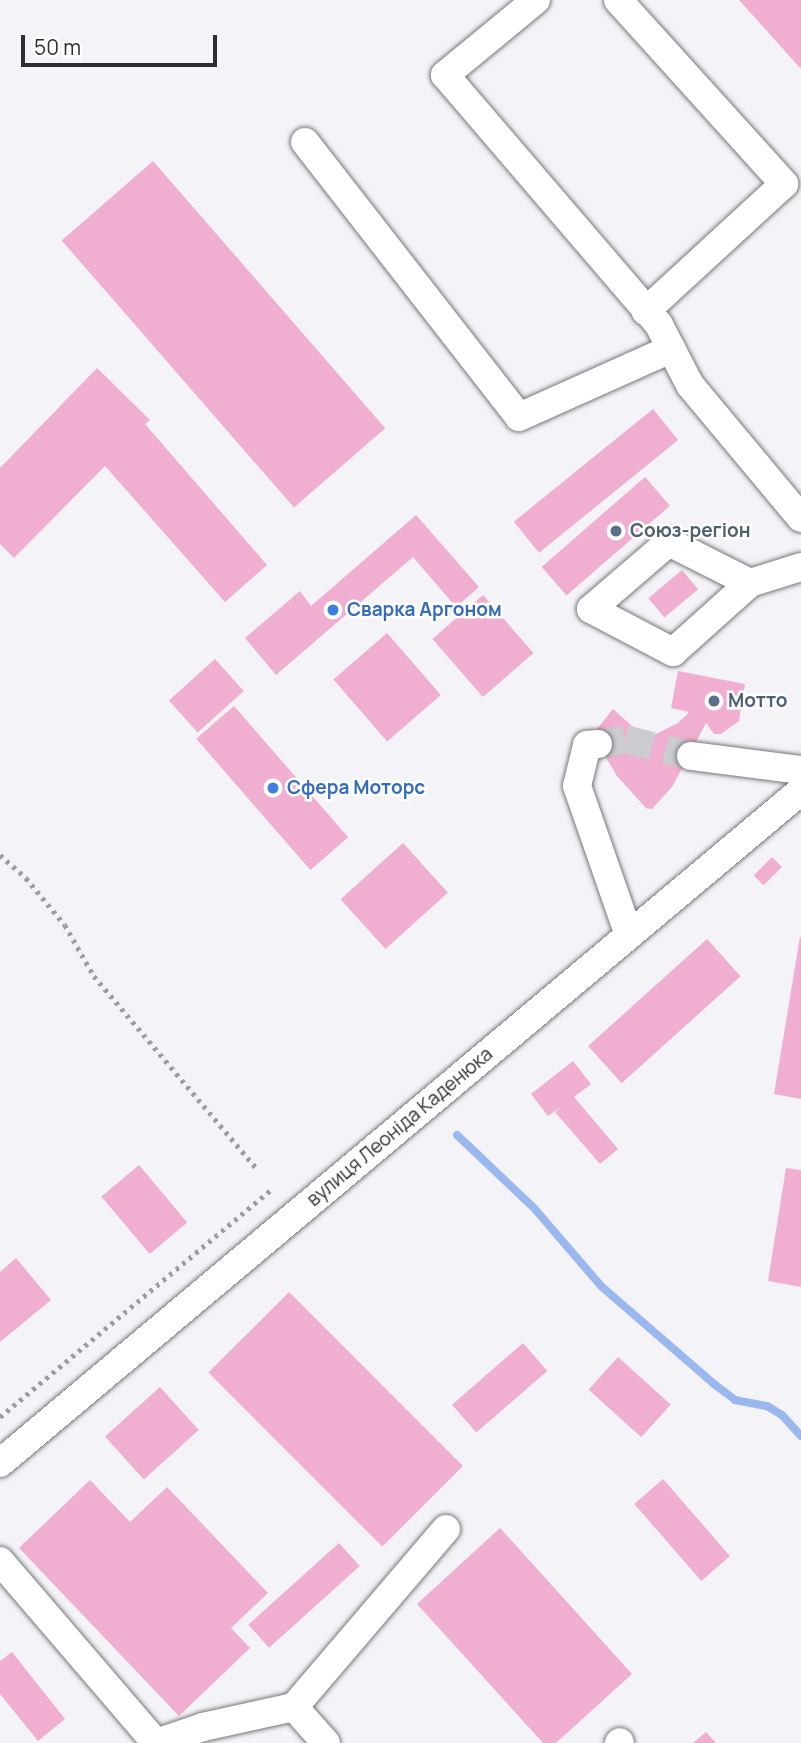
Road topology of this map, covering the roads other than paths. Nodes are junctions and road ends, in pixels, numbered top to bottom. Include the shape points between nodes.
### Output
1 (536, 0) edge
2 (618, 0) edge
3 (305, 142) dead end
4 (646, 311) junction
5 (671, 349) junction
6 (801, 518) edge
7 (801, 567) edge
8 (750, 583) junction
9 (598, 744) dead end
10 (691, 756) tunnel mouth
11 (801, 770) edge
12 (801, 791) edge
13 (629, 935) junction
14 (0, 1462) edge
15 (446, 1530) dead end
16 (0, 1561) edge
17 (294, 1707) junction
18 (156, 1743) edge
19 (326, 1743) edge

1 - 4 street via 445,75
2 - 4 street via 784,184
3 - 5 street via 519,417
4 - 5 street
5 - 6 street via 690,385
7 - 8 street
8 - 8 street via 669,542 591,609 673,652
9 - 13 street via 587,745 577,786
10 - 11 street
12 - 13 street, вулиця Леоніда Каденюка
13 - 14 street, вулиця Леоніда Каденюка
15 - 17 street
16 - 18 street
17 - 18 street via 203,1727
17 - 19 street

